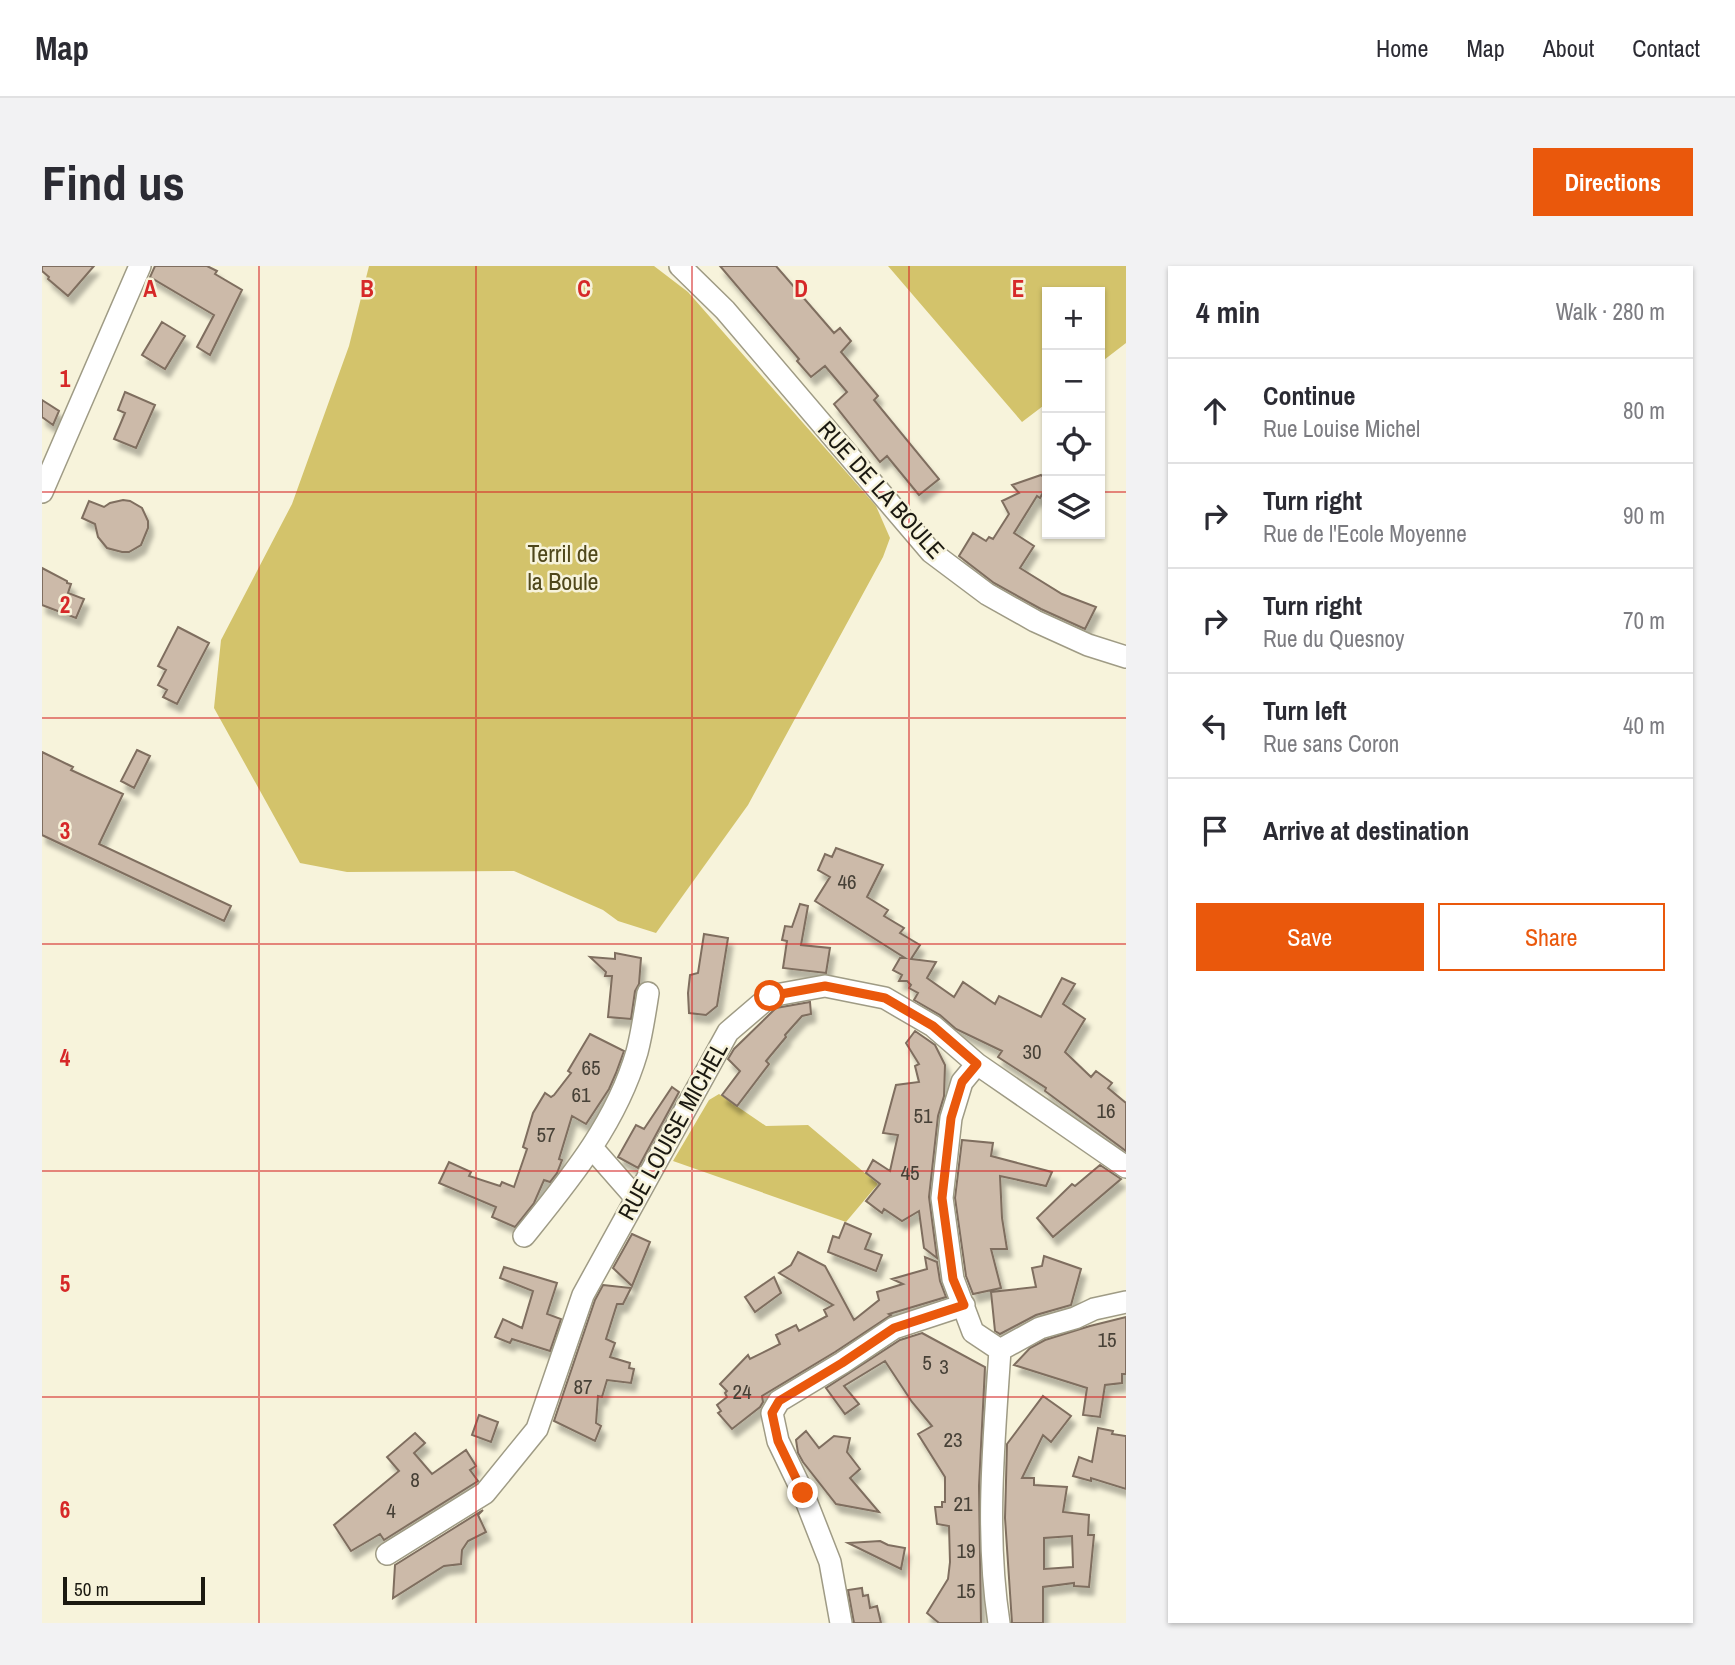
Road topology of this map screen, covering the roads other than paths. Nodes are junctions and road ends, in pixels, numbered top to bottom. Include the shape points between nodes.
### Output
1 (141, 266) edge
2 (680, 266) edge
3 (42, 492) edge
4 (1126, 657) edge
5 (648, 993) dead end
6 (977, 1064) junction
7 (593, 1149) junction
8 (1126, 1167) edge
9 (636, 1198) junction
10 (524, 1236) dead end
11 (1126, 1302) edge
12 (964, 1305) junction
13 (1000, 1350) junction
14 (387, 1554) dead end
15 (841, 1623) edge
16 (999, 1623) edge

1 - 3 street
2 - 4 street, RUE DE LA BOULE via 725,310 931,552 987,594 1035,621
5 - 7 street via 637,1052
6 - 8 street, RUE LOUISE MICHEL
6 - 9 street, RUE LOUISE MICHEL via 933,1026 885,998 825,986 770,996 728,1032
6 - 12 street via 962,1082 951,1118 942,1198 953,1279
7 - 9 street
7 - 10 street
9 - 14 street, RUE LOUISE MICHEL via 583,1295 537,1429 485,1493
11 - 13 street via 1040,1328
12 - 13 street via 974,1332
12 - 15 street via 894,1328 779,1401 772,1413 778,1441 830,1562
13 - 16 street via 992,1496 993,1586

